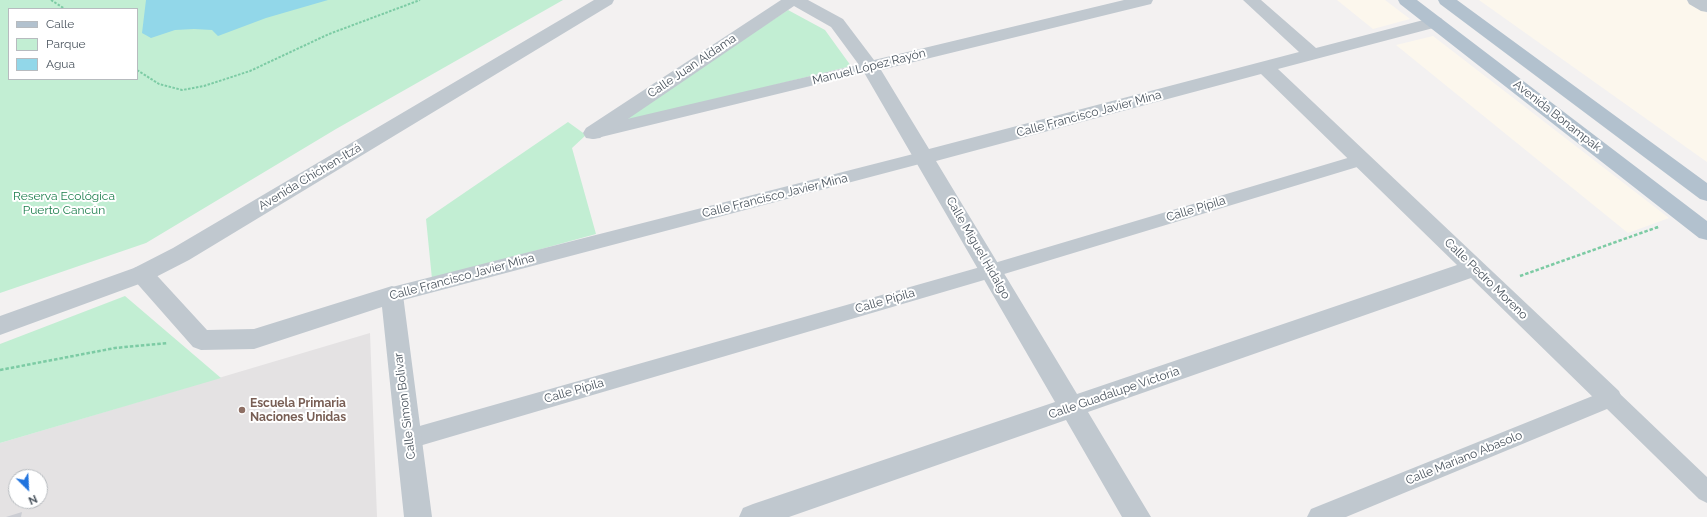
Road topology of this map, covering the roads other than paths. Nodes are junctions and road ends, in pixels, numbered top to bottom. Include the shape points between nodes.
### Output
1 (606, 0) edge
2 (792, 0) edge
3 (796, 0) edge
4 (1145, 0) edge
5 (1251, 0) edge
6 (1406, 0) edge
7 (1446, 0) edge
8 (1695, 0) edge
9 (1707, 7) edge
10 (1435, 22) junction
11 (1313, 55) junction
12 (870, 67) junction
13 (1265, 67) junction
14 (593, 133) joint
15 (925, 157) junction
16 (1361, 160) junction
17 (1707, 194) edge
18 (1707, 232) edge
19 (1474, 268) junction
20 (990, 271) junction
21 (142, 274) junction
22 (392, 295) junction
23 (0, 326) edge
24 (1610, 398) junction
25 (1072, 408) junction
26 (409, 440) junction
27 (1707, 492) edge
28 (418, 517) edge
29 (753, 517) edge
30 (1137, 517) edge
31 (1318, 517) edge

1 - 21 street, Avenida Chichen-Itzá via 188,250
2 - 14 street, Calle Juan Aldama
3 - 12 street, Calle Miguel Hidalgo via 837,23
4 - 12 street, Manuel López Rayón
5 - 11 street
6 - 10 main road, Avenida Bonampak
7 - 17 main road
8 - 9 street
10 - 11 street, Calle Francisco Javier Mina
10 - 18 main road, Avenida Bonampak
11 - 13 street, Calle Francisco Javier Mina
12 - 14 street, Manuel López Rayón
12 - 15 street, Calle Miguel Hidalgo
13 - 15 street, Calle Francisco Javier Mina
13 - 16 street, Calle Pedro Moreno
15 - 20 street, Calle Miguel Hidalgo
15 - 22 street, Calle Francisco Javier Mina
16 - 19 street, Calle Pedro Moreno
16 - 20 street, Calle Pípila
19 - 24 street, Calle Pedro Moreno
19 - 25 street, Calle Guadalupe Victoria
20 - 25 street, Calle Miguel Hidalgo
20 - 26 street, Calle Pípila
21 - 22 street, Calle Francisco Javier Mina via 200,340 254,339
21 - 23 street, Avenida Chichen-Itzá
22 - 26 street, Calle Simon Bolivar
24 - 27 street, Calle Pedro Moreno
24 - 31 street, Calle Mariano Abasolo
25 - 29 street, Calle Guadalupe Victoria
25 - 30 street, Calle Miguel Hidalgo
26 - 28 street, Calle Simon Bolivar

